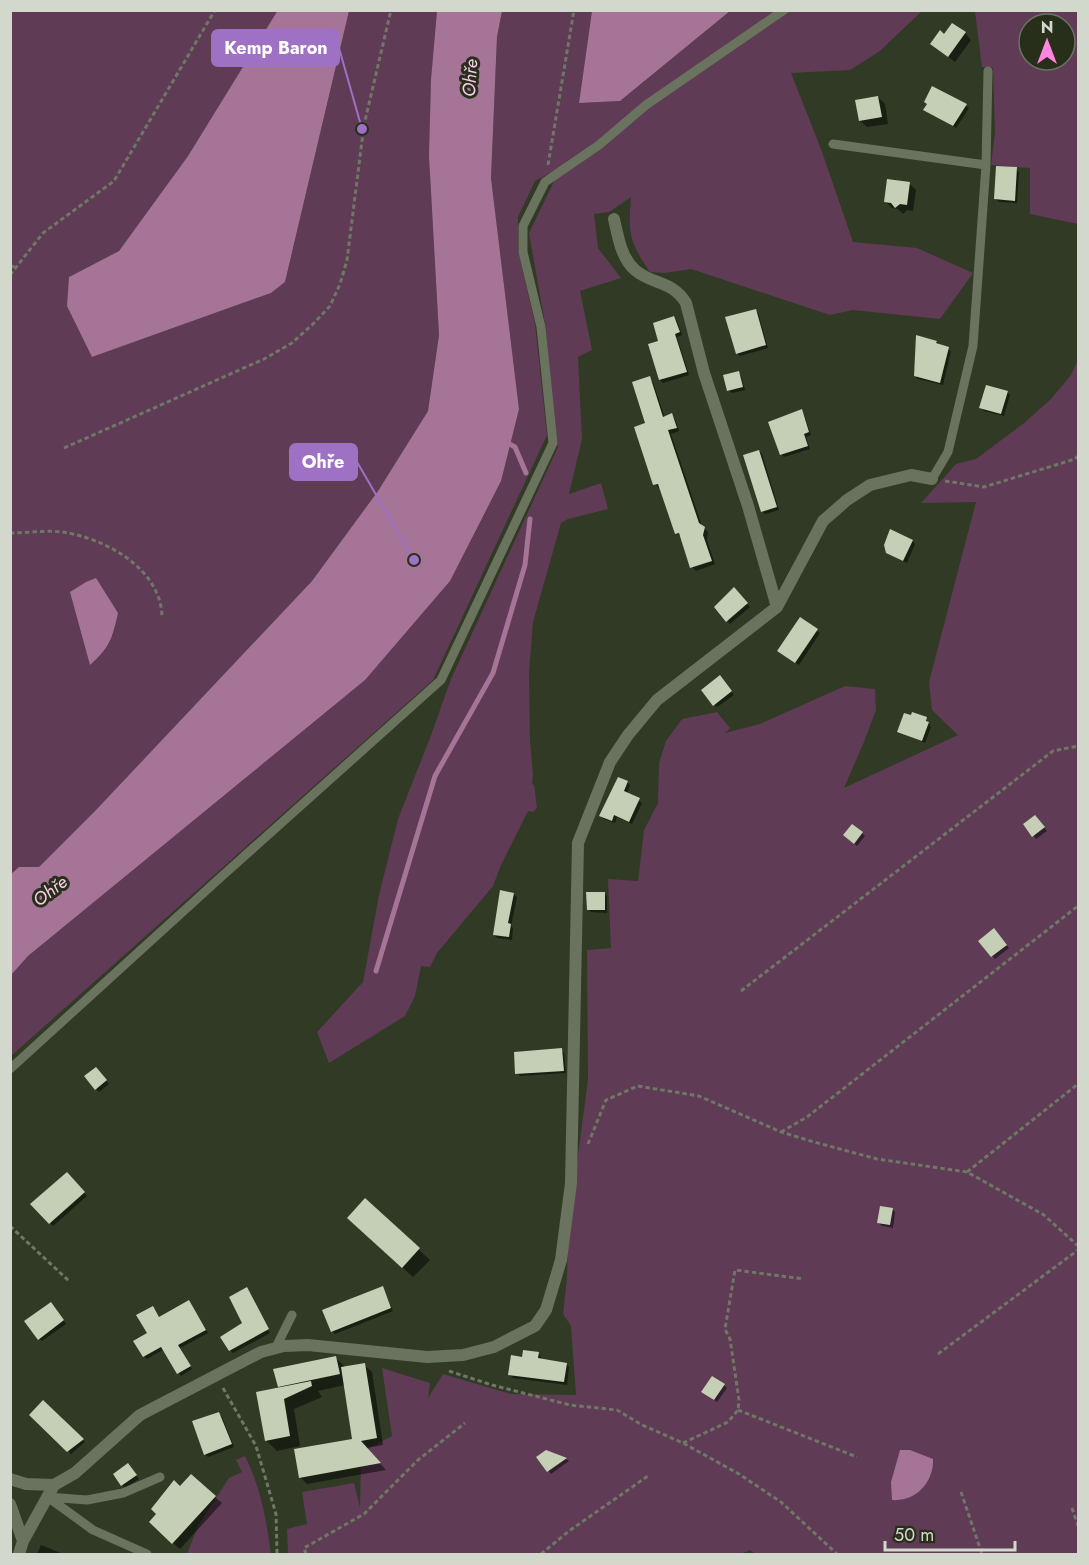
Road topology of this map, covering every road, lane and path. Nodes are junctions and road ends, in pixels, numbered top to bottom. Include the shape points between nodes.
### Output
1 (215, 10) edge
2 (391, 10) edge
3 (574, 10) edge
4 (784, 10) edge
5 (988, 71) dead end
6 (833, 144) dead end
7 (986, 165) junction
8 (545, 182) junction
9 (614, 219) dead end
10 (10, 266) edge
11 (17, 267) junction
12 (10, 275) edge
13 (64, 448) dead end
14 (1078, 456) edge
15 (932, 479) junction
16 (10, 533) edge
17 (777, 607) junction
18 (162, 618) dead end
19 (1078, 746) edge
20 (1078, 906) edge
21 (741, 991) dead end
22 (10, 1069) edge
23 (1078, 1084) edge
24 (781, 1132) junction
25 (584, 1152) dead end
26 (967, 1172) junction
27 (10, 1226) edge
28 (1078, 1248) edge
29 (804, 1279) dead end
30 (69, 1281) dead end
31 (292, 1315) dead end
32 (275, 1349) junction
33 (938, 1354) dead end
34 (428, 1357) junction
35 (216, 1376) junction
36 (738, 1410) junction
37 (465, 1423) dead end
38 (683, 1443) junction
39 (857, 1457) dead end
40 (648, 1476) dead end
41 (160, 1477) dead end
42 (10, 1479) edge
43 (54, 1485) junction
44 (961, 1492) dead end
45 (47, 1497) junction
46 (10, 1504) edge
47 (1072, 1508) dead end
48 (1078, 1526) edge
49 (23, 1541) junction
50 (19, 1554) edge
51 (147, 1554) edge
52 (277, 1554) edge
53 (306, 1554) edge
54 (541, 1554) edge
55 (837, 1554) edge
56 (982, 1554) edge

1 - 11 path via 114,181 43,233
2 - 13 path via 364,125 347,260 330,306 292,343 264,359
3 - 8 path
4 - 8 lane via 646,105 599,145
5 - 7 lane
6 - 7 lane
7 - 15 lane via 973,346 948,452
8 - 22 lane via 523,226 523,252 541,327 553,443 441,680
9 - 17 street via 624,256 636,271 666,285 686,303
10 - 11 path
11 - 12 path
14 - 15 path via 984,487
15 - 17 street via 911,476 870,485 847,500 823,521
16 - 18 path via 59,532 112,547 144,573 159,599
17 - 34 street via 657,700 610,762 578,843 571,1184 561,1260 546,1310 535,1326 494,1347 463,1355
19 - 21 path via 1053,751
20 - 24 path via 807,1117
23 - 26 path
24 - 25 path via 699,1096 638,1086 606,1100
24 - 26 path via 877,1159
26 - 28 path via 1044,1215
27 - 30 path
28 - 33 path
29 - 36 path via 735,1270 725,1329
31 - 32 lane
32 - 34 street via 308,1345
32 - 35 street via 261,1352
34 - 38 path via 450,1371 492,1385 570,1405 617,1410
35 - 43 street via 140,1415 75,1473
35 - 52 path via 256,1446 276,1514
36 - 38 path via 728,1422
36 - 39 path
37 - 53 path via 418,1460 364,1514 304,1548
38 - 55 path via 781,1502
40 - 54 path
41 - 45 lane via 123,1493 87,1500
42 - 43 street
43 - 45 street
44 - 56 path
45 - 49 street
45 - 51 lane via 93,1530
46 - 49 street
47 - 48 path
49 - 50 street

